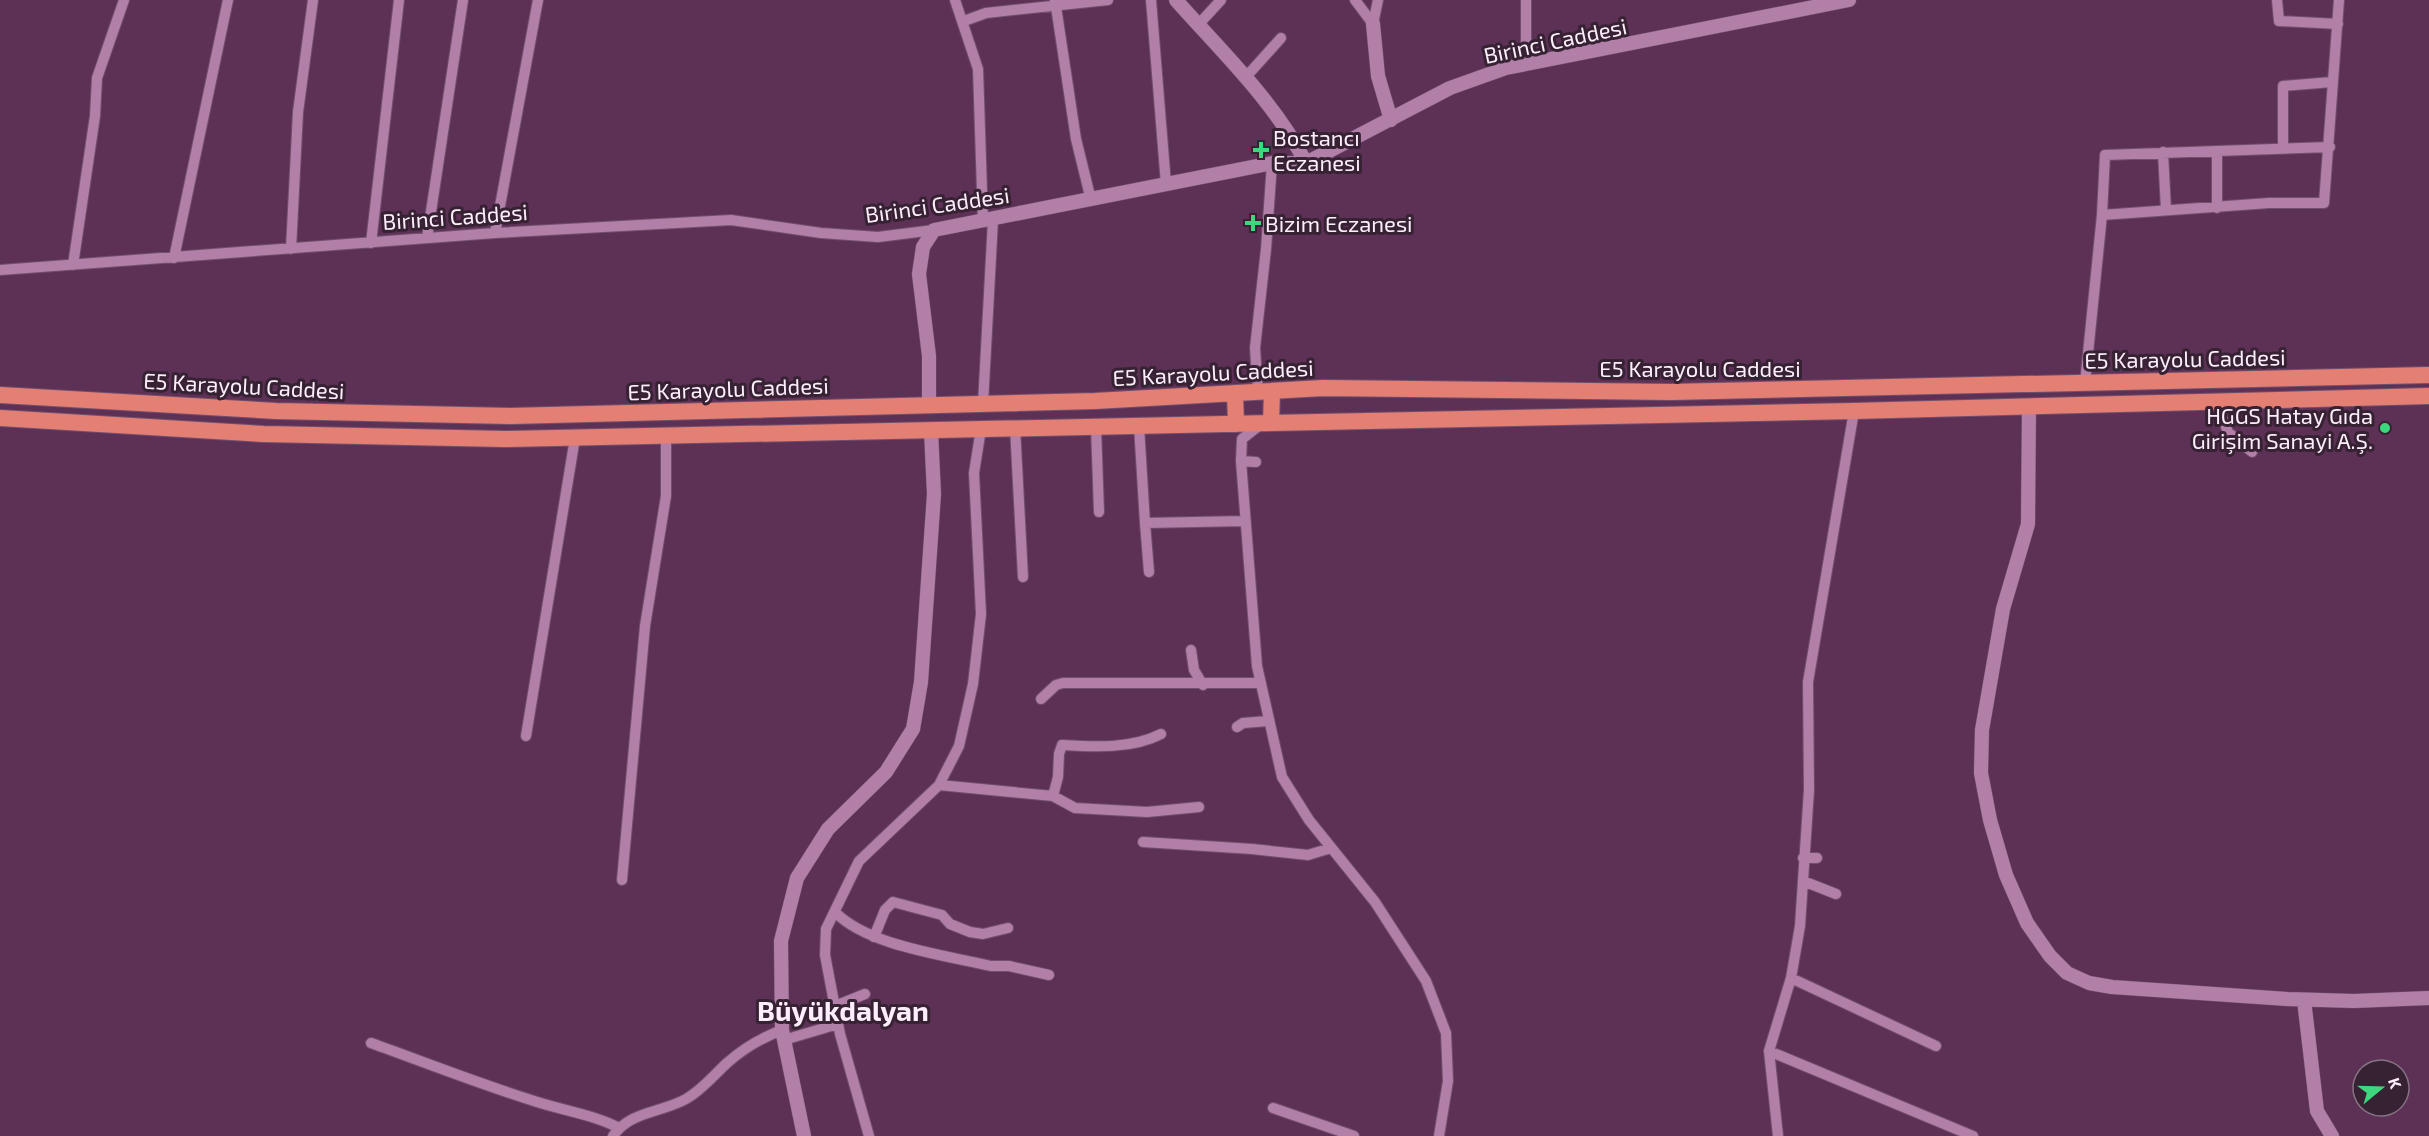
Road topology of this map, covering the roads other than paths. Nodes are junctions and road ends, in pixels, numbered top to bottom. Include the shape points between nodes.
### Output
1 (124, 0) edge
2 (228, 0) edge
3 (313, 0) edge
4 (399, 0) edge
5 (463, 0) edge
6 (538, 0) edge
7 (955, 0) edge
8 (1108, 0) edge
9 (1151, 0) edge
10 (1176, 0) edge
11 (1221, 0) edge
12 (1355, 0) edge
13 (1378, 0) edge
14 (1526, 0) edge
15 (1849, 0) edge
16 (2277, 0) edge
17 (2339, 0) edge
18 (1055, 2) edge
19 (964, 21) junction
20 (1373, 24) junction
21 (2338, 24) junction
22 (1198, 25) junction
23 (1281, 38) dead end
24 (1526, 64) junction
25 (1245, 78) junction
26 (2332, 82) junction
27 (1391, 120) junction
28 (2283, 147) junction
29 (2330, 147) junction
30 (2217, 151) junction
31 (2163, 152) junction
32 (1272, 163) junction
33 (1306, 163) junction
34 (1166, 184) junction
35 (1091, 200) junction
36 (2217, 208) junction
37 (2166, 210) junction
38 (2102, 215) junction
39 (988, 221) junction
40 (934, 230) junction
41 (495, 233) junction
42 (427, 238) junction
43 (371, 243) junction
44 (291, 249) junction
45 (174, 258) junction
46 (73, 265) junction
47 (0, 270) edge
48 (2429, 375) edge
49 (2085, 383) junction
50 (1265, 391) junction
51 (1235, 393) junction
52 (0, 395) edge
53 (2429, 396) edge
54 (2216, 402) junction
55 (983, 404) junction
56 (929, 405) junction
57 (2029, 407) junction
58 (1854, 411) junction
59 (0, 418) edge
60 (1236, 424) junction
61 (1266, 424) junction
62 (1139, 426) junction
63 (1096, 427) junction
64 (1015, 428) junction
65 (981, 429) junction
66 (931, 430) junction
67 (666, 436) junction
68 (575, 438) junction
69 (2252, 452) dead end
70 (1241, 460) junction
71 (1256, 462) dead end
72 (1099, 512) dead end
73 (1245, 521) junction
74 (1145, 523) junction
75 (1149, 572) dead end
76 (1023, 577) dead end
77 (1191, 650) dead end
78 (1261, 683) junction
79 (1203, 684) junction
80 (1041, 699) dead end
81 (1268, 721) junction
82 (1237, 727) dead end
83 (1161, 734) dead end
84 (526, 736) dead end
85 (939, 785) junction
86 (1053, 796) junction
87 (1199, 807) dead end
88 (1143, 842) dead end
89 (1331, 848) junction
90 (1803, 858) junction
91 (1817, 858) dead end
92 (622, 880) dead end
93 (1803, 881) junction
94 (1836, 894) dead end
95 (835, 912) junction
96 (1008, 928) dead end
97 (874, 937) junction
98 (1049, 975) dead end
99 (1791, 978) junction
100 (865, 994) dead end
101 (2429, 998) edge
102 (2304, 1000) junction
103 (835, 1006) junction
104 (838, 1024) junction
105 (783, 1035) junction
106 (371, 1042) dead end
107 (1936, 1046) dead end
108 (1769, 1051) junction
109 (1273, 1108) dead end
110 (616, 1132) edge
111 (804, 1136) edge
112 (869, 1136) edge
113 (1354, 1136) edge
114 (1439, 1136) edge
115 (1778, 1136) edge
116 (1973, 1136) edge
117 (2332, 1136) edge

1 - 46 street via 97,78
2 - 45 street
3 - 44 street via 298,112
4 - 43 street
5 - 42 street
6 - 41 street
7 - 19 street
8 - 18 street
9 - 34 street
10 - 22 street
11 - 22 street
12 - 20 street
13 - 20 street
14 - 24 street
15 - 24 street, Birinci Caddesi
16 - 21 street via 2279,21
17 - 21 street
18 - 19 street via 986,13
18 - 35 street via 1076,139
19 - 39 street via 978,69
20 - 27 street via 1378,76
21 - 26 street
22 - 25 street
23 - 25 street
24 - 27 street, Birinci Caddesi via 1450,88
25 - 33 street via 1292,135
26 - 28 street via 2283,86
26 - 29 street
27 - 33 street, Birinci Caddesi
28 - 29 street
28 - 30 street
29 - 36 street via 2324,203
30 - 31 street
30 - 36 street
31 - 37 street
31 - 38 street via 2105,155
32 - 33 street, Birinci Caddesi
32 - 34 street, Birinci Caddesi
32 - 50 street via 1255,348
34 - 35 street, Birinci Caddesi
35 - 39 street, Birinci Caddesi
36 - 37 street
37 - 38 street
38 - 49 street
39 - 40 street, Birinci Caddesi
39 - 55 street
40 - 41 street, Birinci Caddesi via 878,237 821,234 732,220
40 - 56 street via 923,247 920,274 929,356
41 - 42 street, Birinci Caddesi
42 - 43 street, Birinci Caddesi
43 - 44 street, Birinci Caddesi
44 - 45 street, Birinci Caddesi
45 - 46 street, Birinci Caddesi
46 - 47 street, Birinci Caddesi
48 - 49 highway, E5 Karayolu Caddesi
49 - 50 highway, E5 Karayolu Caddesi via 1671,392 1323,388
50 - 51 highway, E5 Karayolu Caddesi
50 - 61 highway
51 - 55 highway, E5 Karayolu Caddesi
51 - 60 highway
52 - 56 highway, E5 Karayolu Caddesi via 276,411 511,416
53 - 54 highway, E5 Karayolu Caddesi
54 - 57 highway, E5 Karayolu Caddesi
54 - 69 street via 2228,432
55 - 56 highway, E5 Karayolu Caddesi
57 - 58 highway, E5 Karayolu Caddesi
57 - 102 street via 2028,524 2003,609 1982,730 1981,773 2006,874 2027,923 2067,973 2089,983
58 - 61 highway, E5 Karayolu Caddesi
58 - 90 street via 1809,671 1809,790
59 - 68 highway, E5 Karayolu Caddesi via 264,434
60 - 61 highway, E5 Karayolu Caddesi
60 - 62 highway, E5 Karayolu Caddesi
61 - 70 street via 1242,439
62 - 63 highway, E5 Karayolu Caddesi
62 - 74 street
63 - 64 highway, E5 Karayolu Caddesi
63 - 72 street
64 - 65 highway, E5 Karayolu Caddesi
64 - 76 street
65 - 66 highway, E5 Karayolu Caddesi
65 - 85 street via 974,473 980,626 973,684 959,746
66 - 67 highway, E5 Karayolu Caddesi
66 - 105 street via 934,494 921,682 913,729 886,772 828,829 797,878 781,941
67 - 68 highway, E5 Karayolu Caddesi
67 - 92 street via 666,496 645,626
68 - 84 street
70 - 71 street
70 - 73 street
73 - 74 street
73 - 78 street
74 - 75 street
77 - 79 street via 1194,670
78 - 79 street
78 - 81 street
79 - 80 street via 1063,682
81 - 82 street
81 - 89 street via 1282,777
83 - 86 street via 1134,743 1062,745
85 - 86 street
85 - 95 street via 859,861
86 - 87 street via 1075,808 1147,812
88 - 89 street via 1308,855
89 - 114 street via 1374,902 1426,981 1446,1033 1448,1081
90 - 91 street
90 - 93 street
93 - 94 street
93 - 99 street
95 - 97 street via 853,928
95 - 103 street via 826,928 825,955
96 - 97 street via 983,934 970,932 950,924 942,915 893,902 885,910
97 - 98 street via 991,966
99 - 107 street
99 - 108 street
100 - 103 street
101 - 102 street
102 - 117 street via 2317,1111
103 - 104 street
104 - 105 street
104 - 112 street
105 - 110 street via 757,1040 684,1101 634,1117
105 - 111 street
106 - 110 street via 572,1114 600,1118
108 - 115 street
108 - 116 street
109 - 113 street

